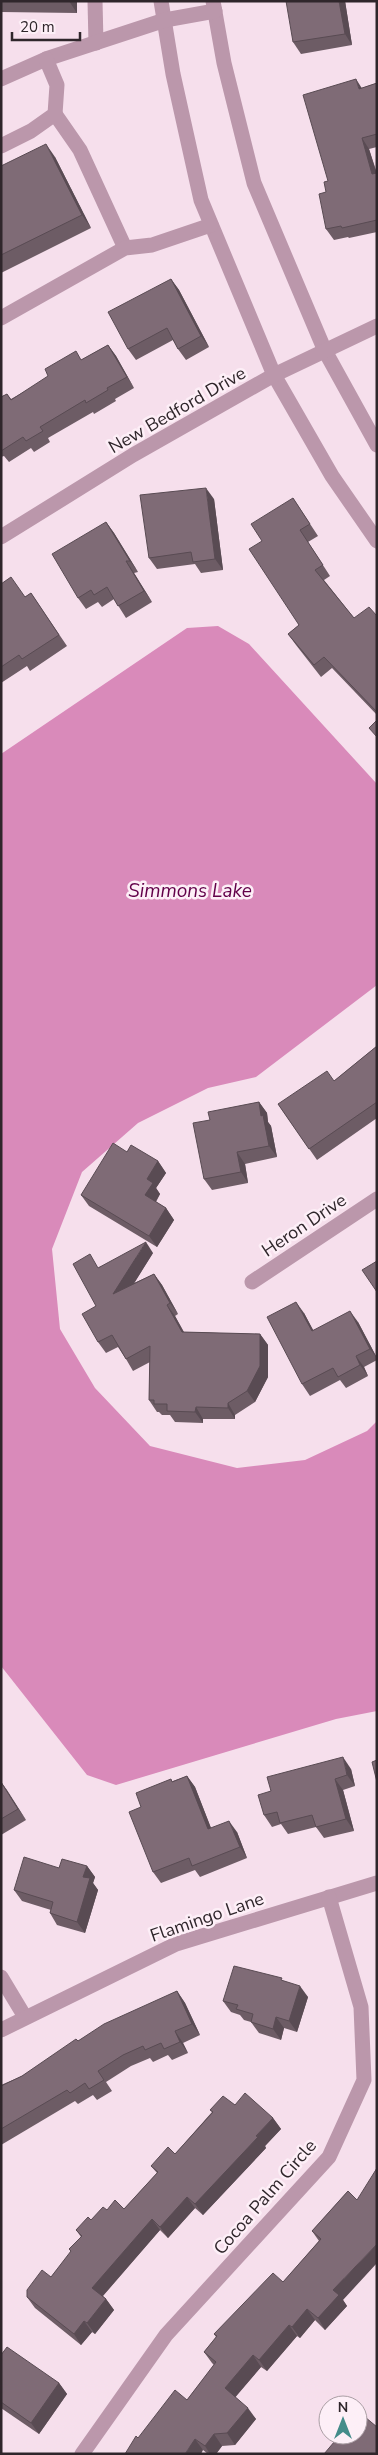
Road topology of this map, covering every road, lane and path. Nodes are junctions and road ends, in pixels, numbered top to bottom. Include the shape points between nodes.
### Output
1 (95, 1) edge
2 (161, 1) edge
3 (214, 6) edge
4 (165, 20) junction
5 (96, 43) junction
6 (46, 59) junction
7 (1, 79) edge
8 (55, 114) junction
9 (1, 146) edge
10 (211, 225) junction
11 (125, 248) junction
12 (1, 318) edge
13 (377, 326) edge
14 (325, 351) junction
15 (274, 375) junction
16 (377, 445) edge
17 (1, 537) edge
18 (377, 541) edge
19 (377, 1199) edge
20 (252, 1282) dead end
21 (377, 1883) edge
22 (329, 1897) junction
23 (1, 1978) edge
24 (25, 2017) junction
25 (1, 2030) edge
26 (82, 2454) edge

1 - 5 street
2 - 4 street
3 - 4 street
3 - 14 street via 224,63 254,183
4 - 5 street
4 - 10 street via 172,74 196,181
5 - 6 street
6 - 7 street
6 - 8 street via 57,85
8 - 9 street
8 - 11 street via 80,150
10 - 11 street via 152,245
10 - 15 street
11 - 12 street
13 - 14 street, New Bedford Drive
14 - 15 street, New Bedford Drive
14 - 16 street
15 - 17 street, New Bedford Drive via 133,455
15 - 18 street via 332,476
19 - 20 street, Heron Drive
21 - 22 street, Flamingo Lane
22 - 24 street, Flamingo Lane via 176,1944
22 - 26 street, Cocoa Palm Circle via 360,2007 364,2080 329,2157 166,2335
23 - 24 street
24 - 25 street, Flamingo Lane

